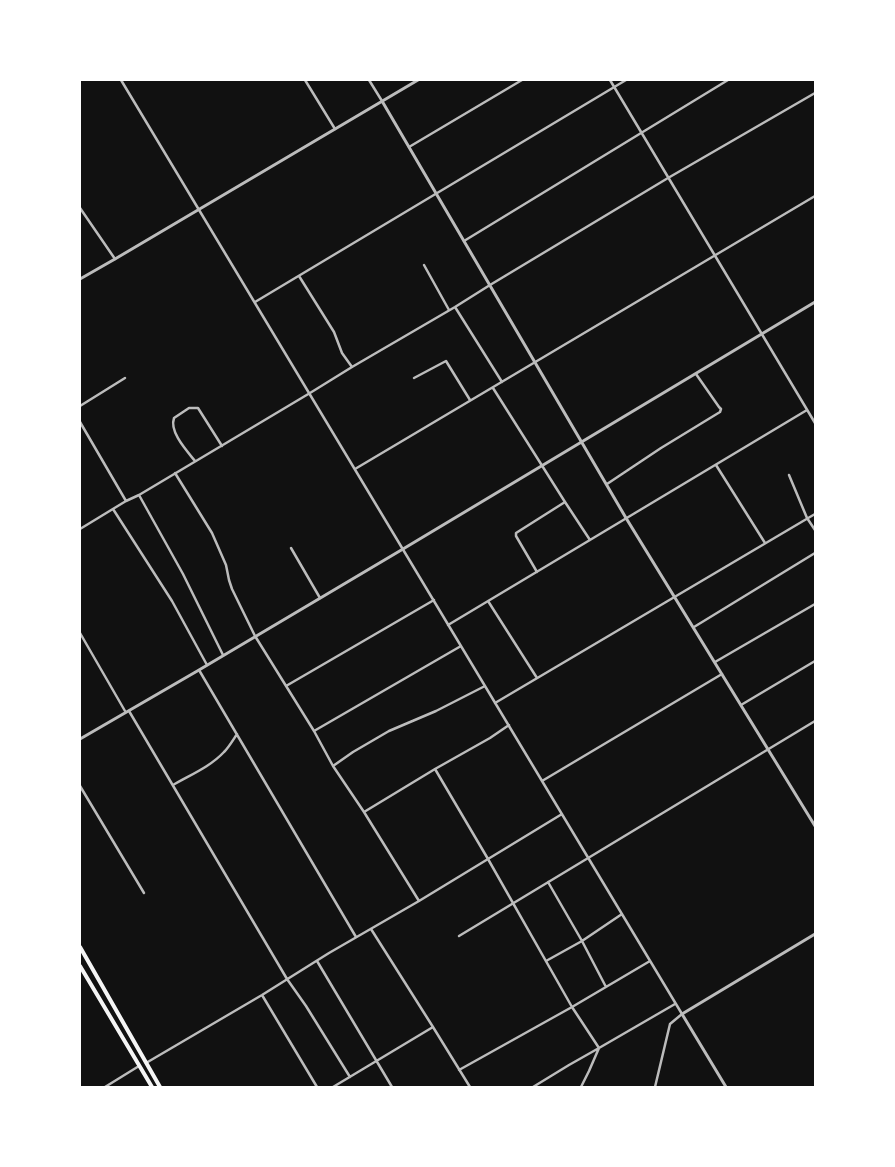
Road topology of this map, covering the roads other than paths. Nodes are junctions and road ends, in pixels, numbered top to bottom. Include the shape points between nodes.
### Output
1 (121, 80) edge
2 (305, 80) edge
3 (369, 80) edge
4 (418, 80) edge
5 (522, 80) edge
6 (610, 80) edge
7 (626, 80) edge
8 (728, 80) edge
9 (614, 87) junction
10 (815, 93) edge
11 (382, 102) junction
12 (335, 129) junction
13 (642, 133) junction
14 (409, 147) junction
15 (668, 178) junction
16 (436, 194) junction
17 (815, 196) edge
18 (80, 208) edge
19 (199, 209) junction
20 (464, 241) junction
21 (715, 256) junction
22 (115, 259) junction
23 (424, 265) dead end
24 (299, 276) junction
25 (80, 279) edge
26 (490, 285) junction
27 (255, 302) junction
28 (815, 302) edge
29 (455, 307) junction
30 (449, 310) junction
31 (762, 334) junction
32 (535, 362) junction
33 (352, 367) junction
34 (696, 374) junction
35 (125, 378) dead end
36 (414, 378) dead end
37 (502, 382) junction
38 (493, 388) junction
39 (310, 393) junction
40 (470, 400) junction
41 (80, 406) edge
42 (807, 410) junction
43 (80, 422) edge
44 (815, 424) edge
45 (582, 442) junction
46 (222, 446) junction
47 (195, 461) junction
48 (716, 465) junction
49 (542, 466) junction
50 (355, 469) junction
51 (175, 473) junction
52 (789, 475) dead end
53 (607, 484) junction
54 (139, 495) junction
55 (126, 502) junction
56 (565, 502) junction
57 (113, 509) junction
58 (815, 514) edge
59 (626, 518) junction
60 (807, 518) junction
61 (80, 529) edge
62 (815, 530) edge
63 (590, 540) junction
64 (765, 543) junction
65 (291, 548) dead end
66 (403, 549) junction
67 (815, 553) edge
68 (537, 572) junction
69 (675, 597) junction
70 (320, 598) junction
71 (434, 600) junction
72 (488, 601) junction
73 (815, 604) edge
74 (448, 625) junction
75 (694, 627) junction
76 (80, 634) edge
77 (255, 636) junction
78 (461, 646) junction
79 (223, 655) junction
80 (815, 661) edge
81 (715, 662) junction
82 (207, 665) junction
83 (199, 670) junction
84 (722, 674) junction
85 (537, 678) junction
86 (286, 686) junction
87 (485, 686) junction
88 (495, 703) junction
89 (741, 705) junction
90 (127, 711) junction
91 (815, 721) edge
92 (508, 725) junction
93 (314, 731) junction
94 (237, 734) junction
95 (80, 738) edge
96 (768, 750) junction
97 (333, 766) junction
98 (435, 769) junction
99 (542, 782) junction
100 (173, 785) junction
101 (80, 786) edge
102 (364, 812) junction
103 (562, 814) junction
104 (815, 826) edge
105 (588, 858) junction
106 (488, 859) junction
107 (548, 882) junction
108 (144, 893) dead end
109 (419, 901) junction
110 (513, 904) junction
111 (622, 914) junction
112 (372, 929) junction
113 (815, 934) edge
114 (459, 936) dead end
115 (356, 937) junction
116 (582, 941) junction
117 (81, 949) edge
118 (317, 961) junction
119 (546, 961) junction
120 (650, 961) junction
121 (80, 966) edge
122 (287, 979) junction
123 (606, 987) junction
124 (262, 995) junction
125 (676, 1004) junction
126 (572, 1007) junction
127 (682, 1014) junction
128 (433, 1027) junction
129 (599, 1048) junction
130 (377, 1061) junction
131 (146, 1063) junction
132 (139, 1066) junction
133 (459, 1070) junction
134 (350, 1077) junction
135 (105, 1087) edge
136 (152, 1087) edge
137 (160, 1087) edge
138 (317, 1087) edge
139 (333, 1087) edge
140 (392, 1087) edge
141 (470, 1087) edge
142 (533, 1087) edge
143 (581, 1087) edge
144 (655, 1087) edge
145 (726, 1087) edge

1 - 19 street
2 - 12 street
3 - 11 street
4 - 11 street
5 - 14 street
6 - 9 street
7 - 9 street
8 - 13 street
9 - 13 street
9 - 16 street
10 - 15 street
11 - 12 street
11 - 14 street
12 - 19 street
13 - 15 street
13 - 20 street
14 - 16 street
15 - 21 street
15 - 26 street
16 - 20 street
16 - 24 street
17 - 21 street
18 - 22 street
19 - 22 street
19 - 27 street
20 - 26 street
21 - 31 street
21 - 32 street
22 - 25 street
23 - 30 street
24 - 27 street
24 - 33 street via 334,332 342,354
26 - 29 street
26 - 32 street
27 - 39 street
28 - 31 street
29 - 30 street
29 - 37 street
30 - 33 street
31 - 34 street
31 - 42 street
32 - 37 street
32 - 45 street
33 - 39 street
34 - 45 street
34 - 53 street via 720,407 720,412
35 - 41 street
36 - 40 street via 446,361
37 - 38 street
38 - 40 street
38 - 49 street
39 - 46 street
39 - 50 street
40 - 50 street
42 - 44 street
42 - 48 street
43 - 55 street
45 - 49 street
45 - 53 street
46 - 47 street
46 - 47 street via 198,408 189,408 174,418 173,424 178,439
47 - 51 street
48 - 59 street
48 - 64 street
49 - 56 street
49 - 66 street
50 - 66 street
51 - 54 street
51 - 77 street via 212,533 226,565 232,589
52 - 60 street
53 - 59 street
54 - 55 street
54 - 79 street via 183,574
55 - 57 street
56 - 63 street
56 - 68 street via 516,533
57 - 61 street
57 - 82 street via 172,601
58 - 60 street
59 - 63 street
59 - 69 street
60 - 62 street
60 - 64 street
63 - 68 street
64 - 69 street
65 - 70 street
66 - 70 street
66 - 71 street
67 - 75 street
68 - 72 street
69 - 75 street
69 - 85 street
70 - 77 street
71 - 74 street
71 - 86 street
72 - 74 street
72 - 85 street
73 - 81 street
74 - 78 street
75 - 81 street
76 - 90 street
77 - 79 street
77 - 86 street
78 - 87 street
78 - 93 street
79 - 82 street
80 - 89 street
81 - 84 street
82 - 83 street
83 - 90 street
83 - 94 street
84 - 89 street
84 - 99 street
85 - 88 street
86 - 93 street
87 - 88 street
87 - 97 street via 389,731
88 - 92 street
89 - 96 street
90 - 95 street
90 - 100 street
91 - 96 street
92 - 98 street
92 - 99 street
93 - 97 street
94 - 100 street via 218,757
94 - 115 street
96 - 104 street
96 - 105 street
97 - 102 street
98 - 102 street
98 - 106 street
99 - 103 street
100 - 122 street
101 - 108 street
102 - 109 street
103 - 105 street
103 - 106 street
105 - 107 street
105 - 111 street
106 - 109 street
106 - 110 street
107 - 110 street
107 - 116 street
109 - 112 street
110 - 114 street
110 - 119 street
111 - 116 street
111 - 120 street
112 - 115 street
112 - 128 street
113 - 127 street
115 - 118 street
116 - 119 street
116 - 123 street
117 - 131 highway
118 - 122 street
118 - 130 street
119 - 126 street
120 - 123 street
120 - 125 street
121 - 132 highway
122 - 124 street
122 - 134 street
123 - 126 street
124 - 131 street
124 - 138 street
125 - 127 street
125 - 129 street
126 - 129 street
126 - 133 street
127 - 144 street via 670,1024
127 - 145 street
128 - 130 street
128 - 133 street
129 - 142 street
129 - 143 street
130 - 134 street
130 - 140 street
131 - 137 highway
132 - 135 street
132 - 136 highway
133 - 141 street
134 - 139 street

